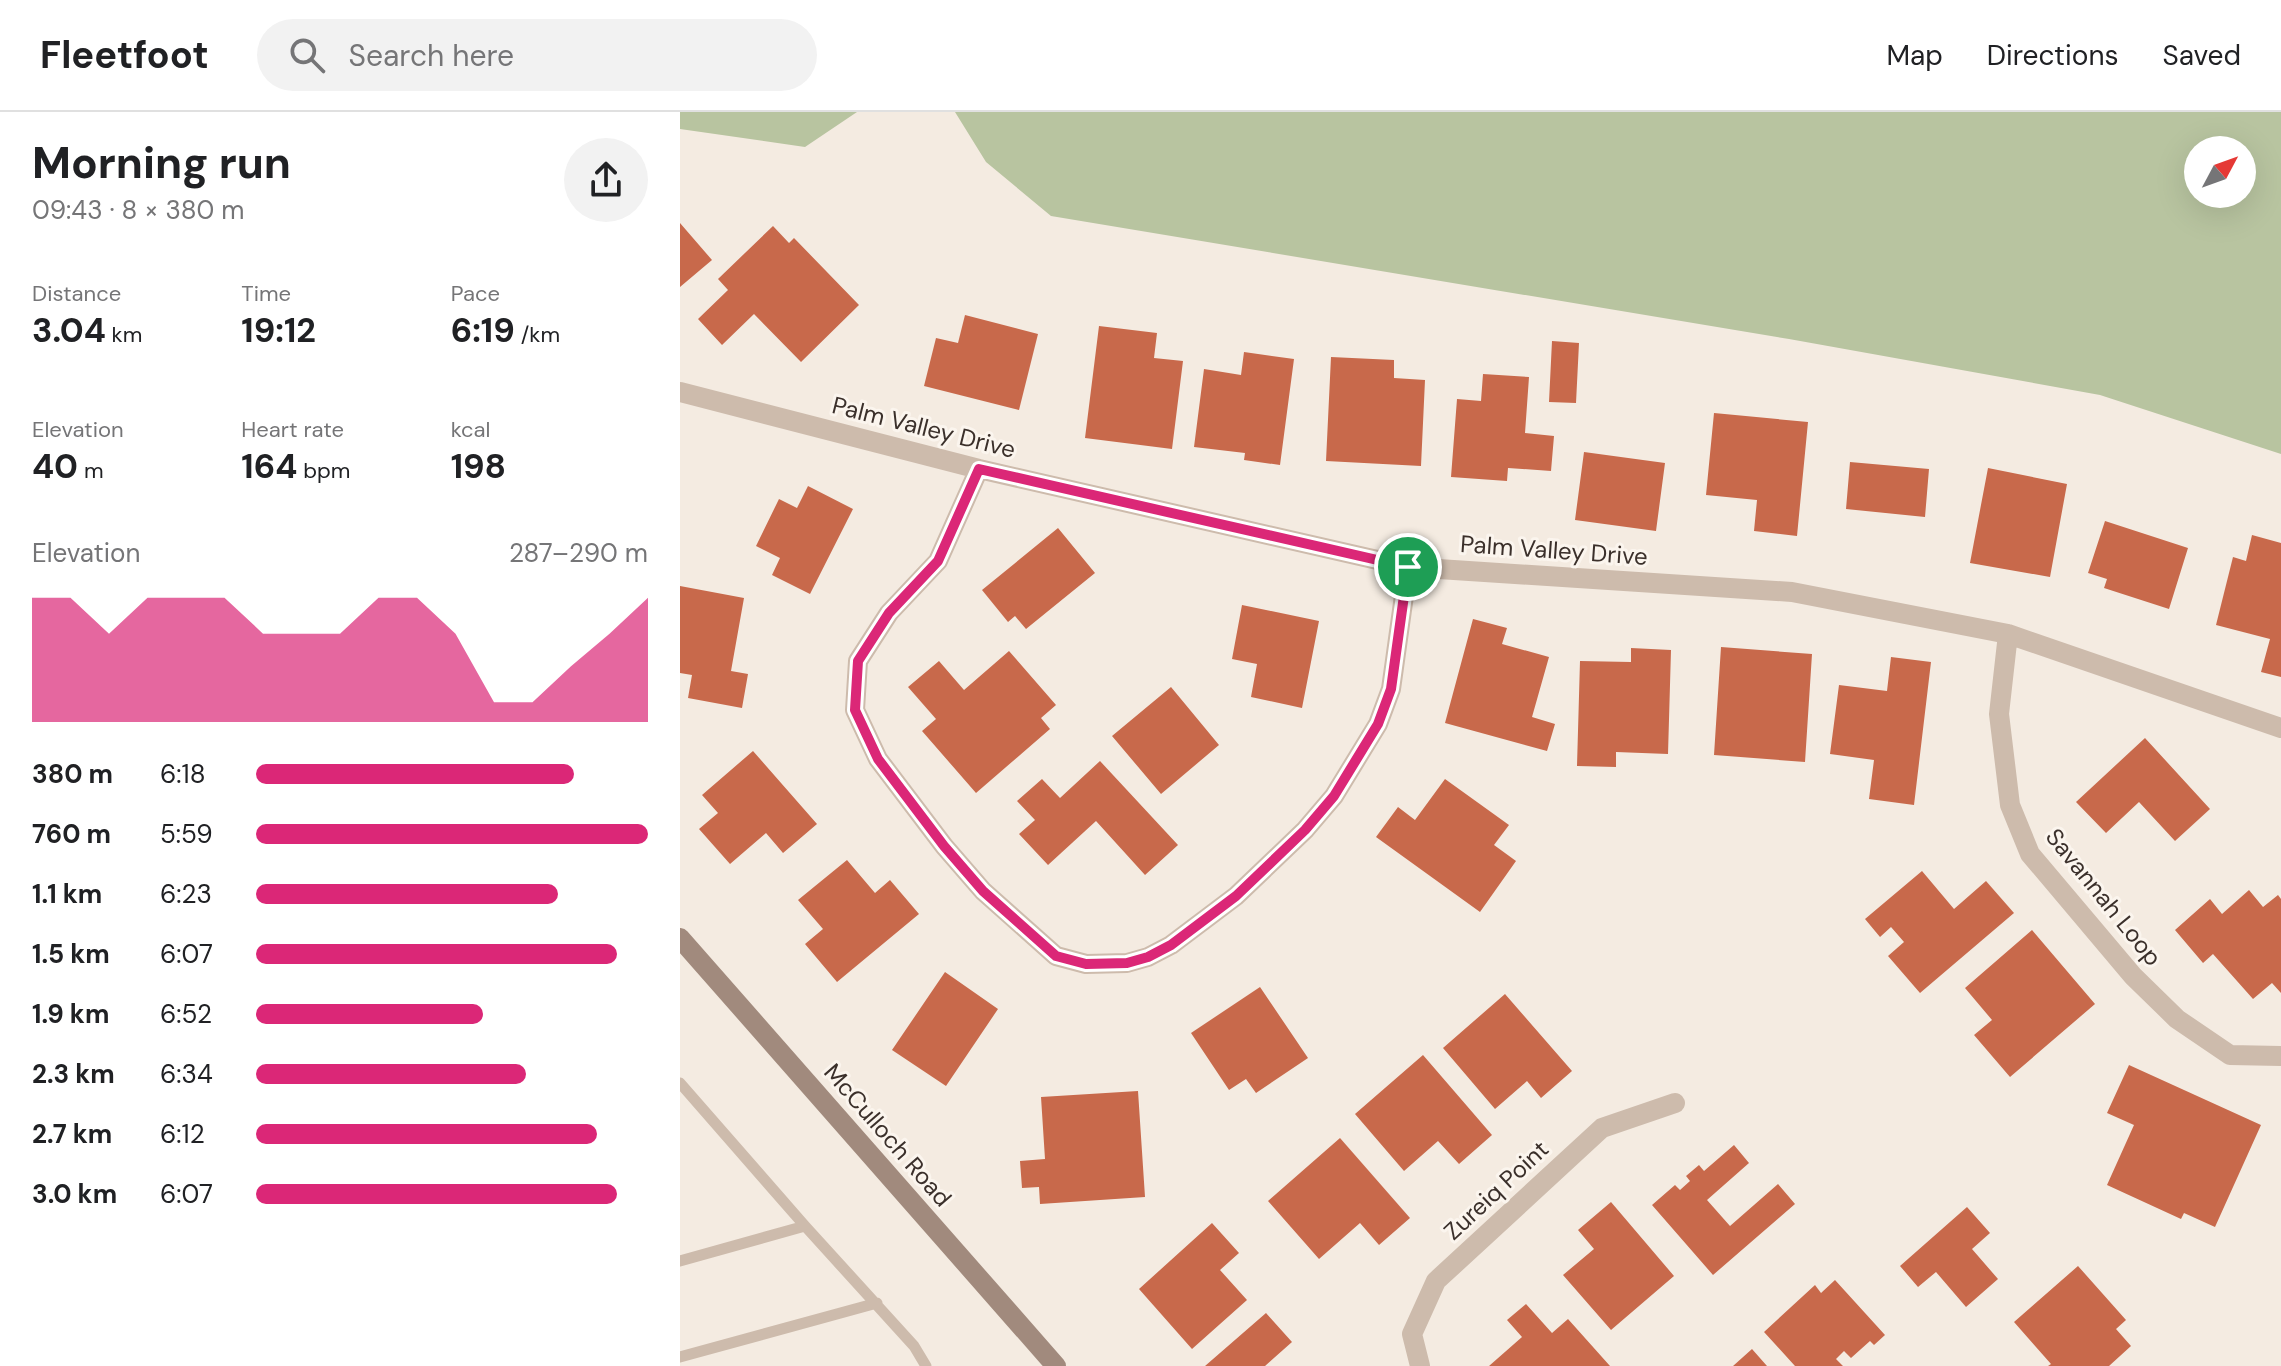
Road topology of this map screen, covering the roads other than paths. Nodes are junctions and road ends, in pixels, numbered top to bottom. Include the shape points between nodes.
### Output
1 (680, 392) edge
2 (979, 469) junction
3 (1408, 567) junction
4 (2008, 634) junction
5 (2281, 728) edge
6 (680, 938) edge
7 (2281, 1056) edge
8 (680, 1083) edge
9 (1675, 1103) dead end
10 (805, 1226) junction
11 (680, 1261) edge
12 (877, 1303) junction
13 (680, 1357) edge
14 (926, 1366) edge
15 (1056, 1366) edge
16 (1420, 1366) edge

1 - 2 street, Palm Valley Drive
2 - 3 street, Palm Valley Drive
2 - 3 street via 938,561 889,613 858,661 855,710 878,759 983,891 1056,956 1086,964 1127,963 1171,945 1236,896 1334,796 1378,724 1391,689
3 - 4 street, Palm Valley Drive via 1792,592
4 - 5 street, Palm Valley Drive
4 - 7 street, Savannah Loop via 1999,714 2010,805 2030,854 2133,976 2177,1019 2230,1055
6 - 15 street, McCulloch Road
8 - 10 lane
9 - 16 street, Zureiq Point via 1602,1128 1436,1281 1412,1334
10 - 11 lane
10 - 12 lane
12 - 13 lane
12 - 14 lane

